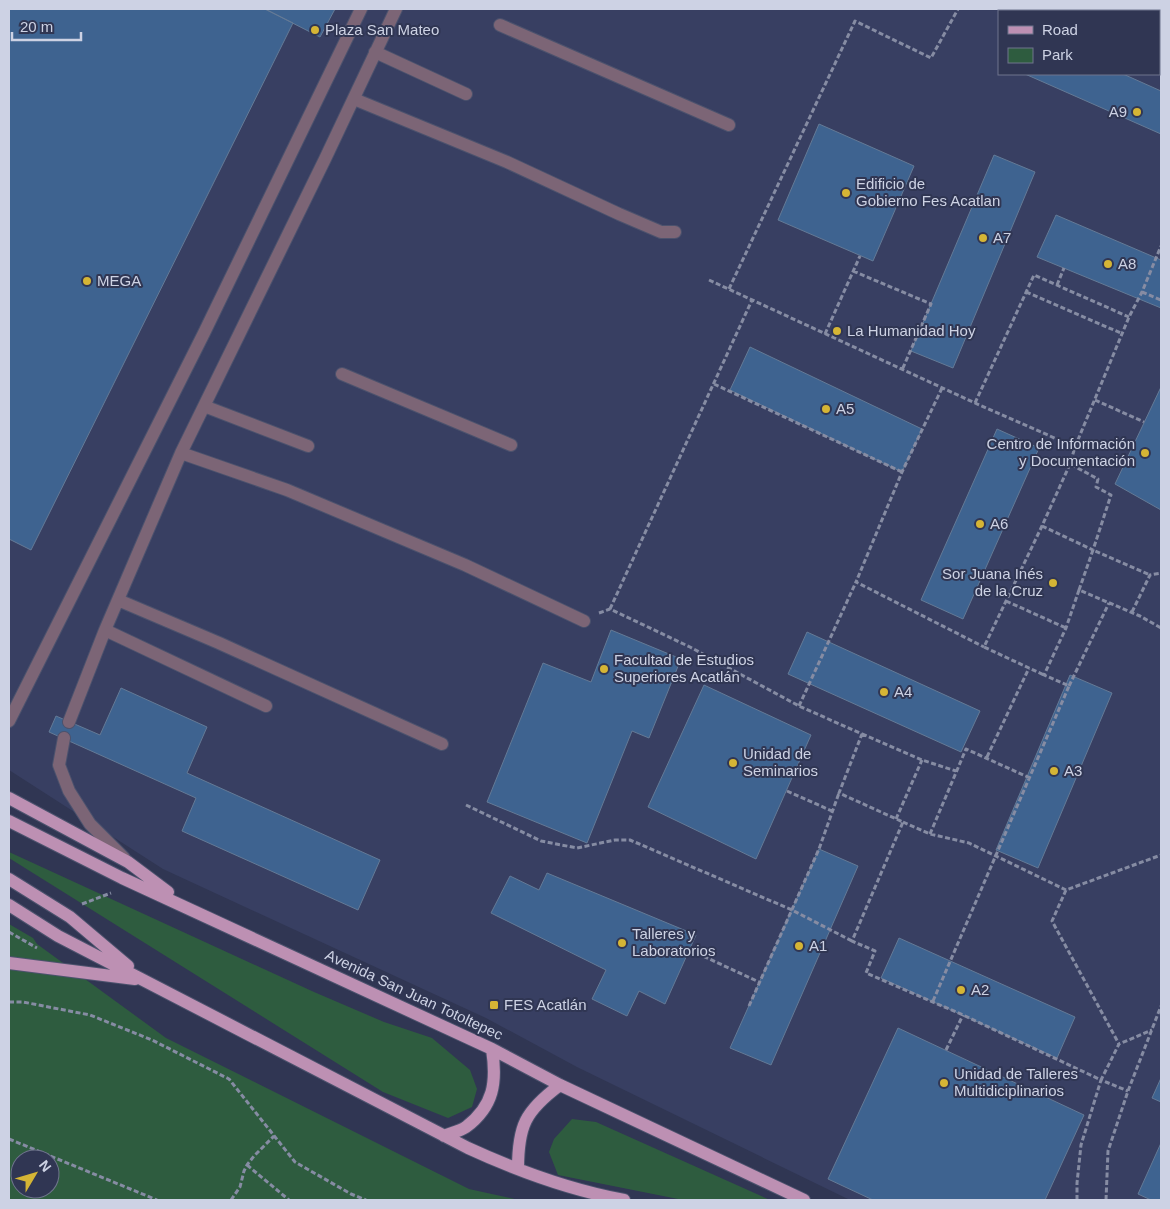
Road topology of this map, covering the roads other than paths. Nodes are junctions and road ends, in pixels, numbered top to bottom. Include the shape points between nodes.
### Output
1 (360, 9) edge
2 (396, 9) edge
3 (500, 25) dead end
4 (375, 52) junction
5 (466, 94) dead end
6 (354, 99) junction
7 (729, 126) dead end
8 (676, 232) dead end
9 (342, 374) dead end
10 (204, 406) junction
11 (511, 445) dead end
12 (308, 446) dead end
13 (181, 453) junction
14 (118, 600) junction
15 (584, 621) road end
16 (105, 630) junction
17 (266, 706) dead end
18 (9, 721) edge
19 (70, 722) dead end
20 (64, 738) dead end
21 (442, 744) dead end
22 (9, 798) edge
23 (9, 820) edge
24 (128, 862) junction
25 (9, 879) edge
26 (9, 905) edge
27 (188, 907) junction
28 (9, 963) edge
29 (145, 981) junction
30 (492, 1049) junction
31 (560, 1085) junction
32 (444, 1136) junction
33 (518, 1169) junction
34 (624, 1200) edge
35 (804, 1200) edge

1 - 18 lane via 204,333
2 - 4 lane
3 - 7 lane
4 - 5 lane
4 - 6 lane
6 - 8 lane via 507,162 662,232
6 - 10 lane
9 - 11 lane
10 - 12 lane
10 - 13 lane
13 - 14 lane
13 - 15 lane via 287,490 465,565
14 - 16 lane
14 - 21 lane
16 - 17 lane
16 - 19 lane
20 - 24 lane via 59,765 69,791 90,824
22 - 24 main road
23 - 27 main road, Avenida San Juan Totoltepec
24 - 27 main road
25 - 29 main road via 70,917
26 - 29 main road via 58,936
27 - 30 main road, Avenida San Juan Totoltepec
28 - 29 main road
29 - 32 main road
30 - 31 main road, Avenida San Juan Totoltepec
30 - 32 main road via 496,1071 492,1093 481,1113 465,1128
31 - 33 main road via 540,1100 526,1120 518,1144
31 - 35 main road, Avenida San Juan Totoltepec
32 - 33 main road
33 - 34 main road

